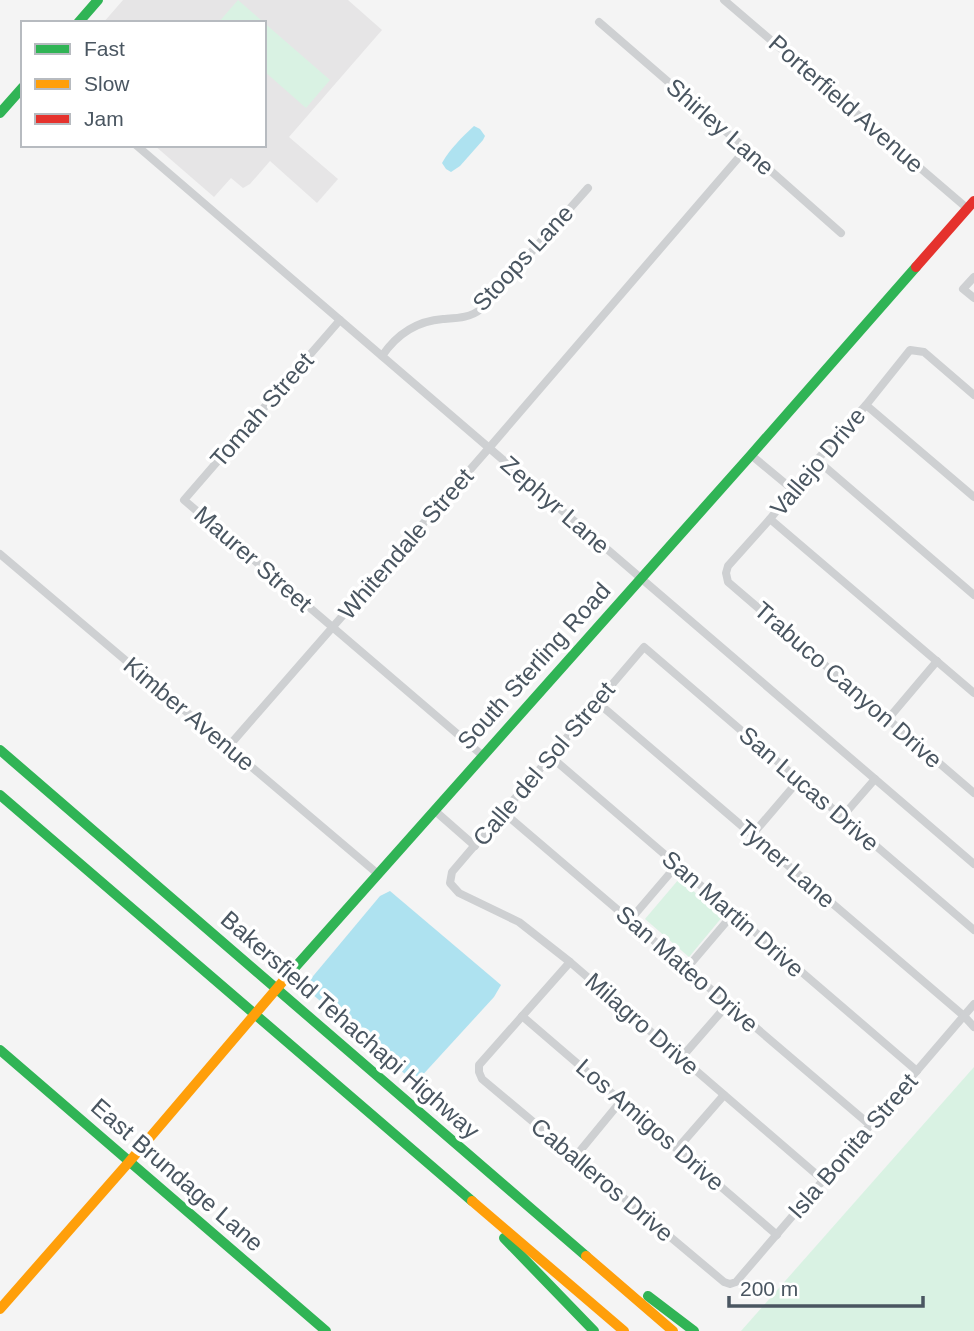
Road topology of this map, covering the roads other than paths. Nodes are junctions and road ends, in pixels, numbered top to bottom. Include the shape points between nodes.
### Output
1 (98, 0) edge
2 (724, 0) edge
3 (80, 21) edge
4 (599, 22) dead end
5 (21, 89) edge
6 (0, 113) edge
7 (138, 147) edge
8 (746, 149) junction
9 (589, 188) dead end
10 (971, 205) edge
11 (841, 233) dead end
12 (974, 277) edge
13 (974, 298) edge
14 (340, 320) junction
15 (382, 356) junction
16 (974, 395) edge
17 (866, 405) junction
18 (489, 448) junction
19 (751, 455) junction
20 (817, 460) junction
21 (792, 489) junction
22 (974, 497) edge
23 (184, 500) joint
24 (770, 519) junction
25 (0, 554) edge
26 (726, 573) joint
27 (641, 579) junction
28 (974, 595) edge
29 (333, 627) junction
30 (644, 647) joint
31 (937, 661) junction
32 (974, 693) edge
33 (597, 702) junction
34 (888, 719) junction
35 (228, 747) junction
36 (0, 750) edge
37 (482, 755) junction
38 (550, 756) junction
39 (875, 779) junction
40 (799, 780) junction
41 (974, 793) edge
42 (0, 795) edge
43 (435, 810) junction
44 (503, 813) junction
45 (842, 817) junction
46 (752, 835) junction
47 (475, 846) junction
48 (974, 864) edge
49 (677, 865) junction
50 (379, 874) junction
51 (450, 883) joint
52 (733, 914) junction
53 (630, 920) junction
54 (974, 930) edge
55 (570, 962) junction
56 (687, 968) junction
57 (728, 1004) junction
58 (974, 1004) edge
59 (522, 1016) junction
60 (964, 1016) junction
61 (974, 1027) edge
62 (0, 1051) edge
63 (681, 1058) junction
64 (917, 1071) junction
65 (724, 1095) junction
66 (621, 1101) junction
67 (870, 1125) junction
68 (677, 1149) junction
69 (575, 1157) junction
70 (129, 1162) junction
71 (823, 1180) junction
72 (474, 1202) junction
73 (556, 1230) junction
74 (777, 1235) junction
75 (730, 1284) joint
76 (0, 1309) edge
77 (326, 1331) edge
78 (594, 1331) edge
79 (624, 1331) edge
80 (673, 1331) edge
81 (694, 1331) edge

1 - 3 main road
2 - 10 street, Porterfield Avenue
4 - 8 street, Shirley Lane
5 - 6 main road
7 - 14 street, Zephyr Lane
8 - 11 street, Shirley Lane
8 - 18 street, Whitendale Street
9 - 15 street, Stoops Lane via 481,309 470,316 412,327
10 - 19 main road, South Sterling Road
12 - 13 street via 963,289
14 - 15 street, Zephyr Lane
14 - 23 street, Tomah Street
15 - 18 street, Zephyr Lane
16 - 17 street, Vallejo Drive via 924,352 910,350
17 - 20 street, Vallejo Drive
17 - 22 street
18 - 27 street, Zephyr Lane
18 - 29 street, Whitendale Street
19 - 21 street
19 - 27 main road, South Sterling Road
20 - 21 street, Vallejo Drive
20 - 28 street
21 - 24 street, Vallejo Drive
23 - 29 street, Maurer Street
24 - 26 street, Vallejo Drive via 727,566
24 - 31 street
25 - 35 street, Kimber Avenue
26 - 34 street, Trabuco Canyon Drive via 728,582
27 - 37 main road, South Sterling Road
27 - 39 street, Zephyr Lane
29 - 35 street, Whitendale Street
29 - 37 street, Maurer Street
30 - 33 street, Calle del Sol Street
30 - 40 street, San Lucas Drive
31 - 32 street
31 - 34 street
33 - 38 street, Calle del Sol Street
33 - 46 street, Tyner Lane
34 - 41 street, Trabuco Canyon Drive
35 - 50 street, Kimber Avenue
36 - 73 main road, Bakersfield Tehachapi Highway
37 - 43 main road, South Sterling Road
38 - 44 street, Calle del Sol Street
38 - 49 street, San Martin Drive
39 - 45 street
39 - 48 street, Zephyr Lane
40 - 45 street, San Lucas Drive
40 - 46 street
42 - 72 main road
43 - 47 street
43 - 50 main road, South Sterling Road
44 - 47 street, Calle del Sol Street
44 - 53 street, San Mateo Drive
45 - 54 street, San Lucas Drive
46 - 60 street, Tyner Lane
47 - 51 street, Calle del Sol Street via 452,872
49 - 52 street, San Martin Drive
49 - 53 street
50 - 70 main road, South Sterling Road
51 - 55 street, Milagro Drive via 458,893 519,922
52 - 56 street
52 - 64 street, San Martin Drive
53 - 56 street, San Mateo Drive
55 - 59 street
55 - 63 street, Milagro Drive
56 - 57 street, San Mateo Drive
57 - 63 street
57 - 67 street, San Mateo Drive
58 - 60 street, Isla Bonita Street
59 - 66 street, Los Amigos Drive
59 - 69 street, Caballeros Drive via 479,1065 479,1072
60 - 61 street, Tyner Lane
60 - 64 street, Isla Bonita Street
62 - 70 main road, East Brundage Lane
63 - 65 street, Milagro Drive
64 - 67 street, Isla Bonita Street
65 - 68 street
65 - 71 street, Milagro Drive
66 - 68 street, Los Amigos Drive
66 - 69 street
67 - 71 street, Isla Bonita Street
68 - 74 street, Los Amigos Drive
69 - 75 street, Caballeros Drive
70 - 76 main road, South Sterling Road
70 - 77 main road, East Brundage Lane
71 - 74 street, Isla Bonita Street
72 - 78 main road via 484,1218
72 - 79 main road
73 - 80 main road, Bakersfield Tehachapi Highway
73 - 81 main road via 584,1245
74 - 75 street, Isla Bonita Street

